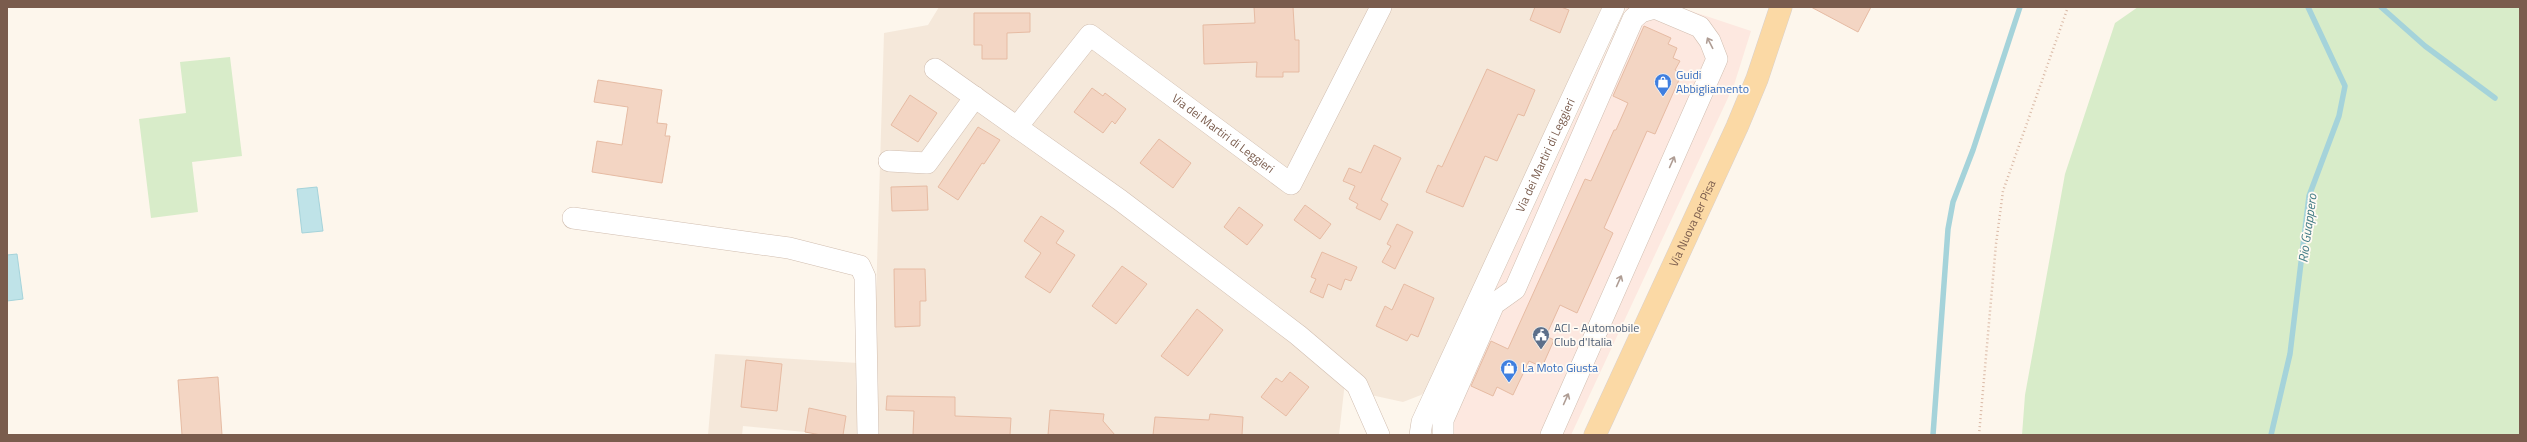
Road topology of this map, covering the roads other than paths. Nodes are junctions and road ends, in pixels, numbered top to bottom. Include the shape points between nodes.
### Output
1 (1380, 7) edge
2 (1614, 7) edge
3 (1781, 7) edge
4 (935, 70) dead end
5 (975, 98) junction
6 (1017, 127) junction
7 (889, 161) dead end
8 (573, 218) dead end
9 (868, 435) edge
10 (1379, 435) edge
11 (1420, 435) edge
12 (1443, 435) edge
13 (1551, 435) edge
14 (1594, 435) edge

1 - 6 street, Via dei Martiri di Leggieri via 1291,184 1090,35
2 - 11 street, Via dei Martiri di Leggieri via 1422,422
3 - 14 main road, Via Nuova per Pisa via 1757,79 1737,127
4 - 5 street
5 - 6 street
5 - 7 street via 927,163
6 - 10 street via 1120,200 1298,334 1357,385
8 - 9 street via 789,248 860,266 865,277
13 -> 12 street via 1717,59 1710,41 1700,27 1655,8 1641,12 1633,19 1515,289 1494,304 1443,420

